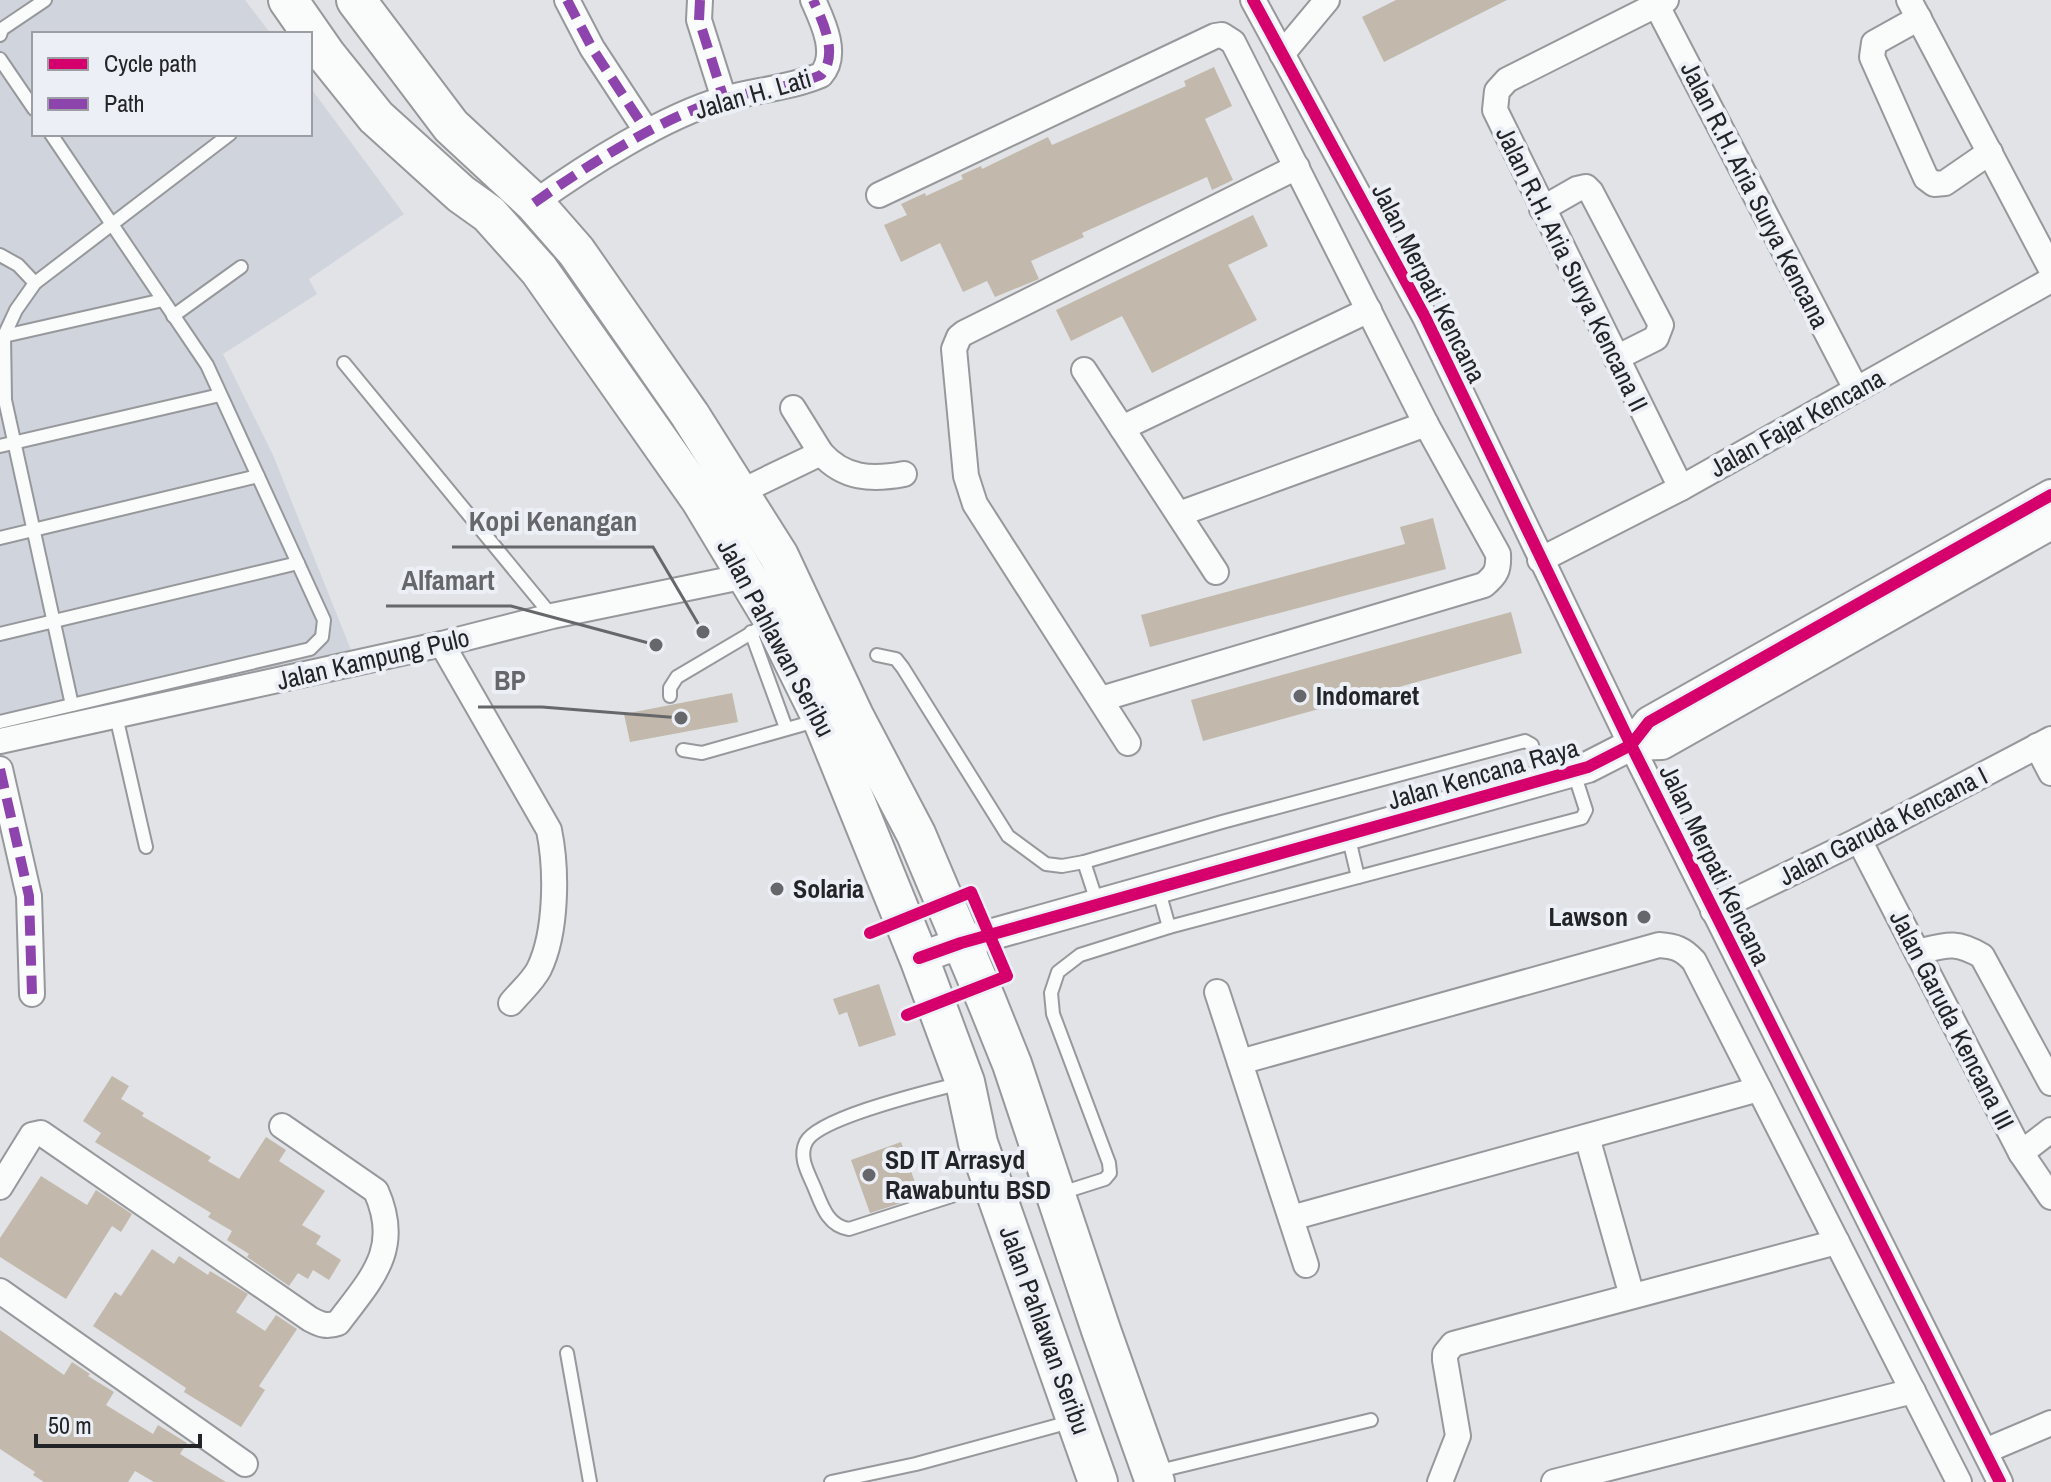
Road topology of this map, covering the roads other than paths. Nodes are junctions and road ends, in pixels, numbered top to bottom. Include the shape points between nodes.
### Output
1 (45, 0) edge
2 (288, 0) edge
3 (356, 0) edge
4 (567, 0) edge
5 (700, 0) edge
6 (813, 0) edge
7 (1253, 0) edge
8 (1327, 0) edge
9 (1662, 1) edge
10 (1914, 9) edge
11 (306, 32) edge
12 (0, 35) edge
13 (312, 42) edge
14 (1282, 54) junction
15 (0, 59) edge
16 (724, 99) junction
17 (32, 106) edge
18 (647, 132) junction
19 (54, 136) edge
20 (227, 136) edge
21 (1990, 152) junction
22 (1297, 167) junction
23 (879, 195) dead end
24 (534, 203) junction
25 (1542, 209) junction
26 (112, 224) junction
27 (0, 255) edge
28 (241, 267) dead end
29 (2051, 269) edge
30 (2051, 280) edge
31 (35, 283) junction
32 (163, 300) junction
33 (612, 304) junction
34 (1369, 310) junction
35 (173, 316) junction
36 (1425, 317) junction
37 (577, 323) junction
38 (4, 336) junction
39 (1424, 351) junction
40 (1616, 358) junction
41 (2, 362) edge
42 (344, 363) dead end
43 (1398, 365) junction
44 (1084, 370) dead end
45 (1453, 376) junction
46 (1863, 386) junction
47 (220, 395) junction
48 (793, 408) dead end
49 (1426, 424) junction
50 (1122, 428) junction
51 (15, 442) junction
52 (0, 446) edge
53 (821, 453) junction
54 (904, 474) dead end
55 (258, 476) junction
56 (1681, 488) junction
57 (740, 492) junction
58 (2051, 495) edge
59 (1179, 514) junction
60 (2051, 524) edge
61 (34, 530) junction
62 (0, 538) edge
63 (1540, 560) junction
64 (298, 563) junction
65 (1216, 572) dead end
66 (746, 576) junction
67 (552, 616) junction
68 (54, 621) junction
69 (762, 626) junction
70 (0, 634) edge
71 (442, 644) junction
72 (877, 655) dead end
73 (670, 696) dead end
74 (1101, 699) junction
75 (72, 705) junction
76 (116, 716) junction
77 (822, 719) junction
78 (0, 722) edge
79 (786, 728) junction
80 (0, 741) edge
81 (1128, 743) dead end
82 (2044, 743) edge
83 (1631, 745) junction
84 (683, 750) dead end
85 (0, 769) edge
86 (1574, 773) junction
87 (2051, 773) edge
88 (1541, 782) junction
89 (1348, 835) junction
90 (1859, 840) junction
91 (146, 847) dead end
92 (1084, 862) junction
93 (1358, 877) junction
94 (1158, 888) junction
95 (1098, 905) junction
96 (1713, 911) junction
97 (1169, 927) junction
98 (961, 943) junction
99 (1917, 952) junction
100 (919, 958) junction
101 (1217, 992) dead end
102 (32, 994) dead end
103 (511, 1003) dead end
104 (1240, 1062) junction
105 (965, 1082) junction
106 (2051, 1083) edge
107 (1759, 1089) junction
108 (282, 1126) dead end
109 (2051, 1130) edge
110 (1587, 1137) junction
111 (1828, 1139) junction
112 (2021, 1153) junction
113 (1794, 1158) junction
114 (992, 1183) junction
115 (0, 1187) edge
116 (1055, 1195) junction
117 (2051, 1197) edge
118 (1291, 1218) junction
119 (1837, 1242) junction
120 (1306, 1265) dead end
121 (0, 1291) edge
122 (1632, 1296) junction
123 (567, 1353) dead end
124 (1913, 1391) junction
125 (1371, 1420) dead end
126 (1077, 1421) junction
127 (2051, 1423) edge
128 (1985, 1451) junction
129 (245, 1464) dead end
130 (1154, 1477) edge
131 (590, 1482) edge
132 (831, 1482) edge
133 (1098, 1482) edge
134 (1440, 1482) edge
135 (1554, 1482) edge
136 (1959, 1482) edge
137 (2000, 1482) edge

1 - 12 lane
2 - 11 main road, Jalan Pahlawan Seribu
3 - 24 main road, Jalan Pahlawan Seribu via 451,126
4 - 18 street
5 - 16 street via 699,20
6 - 16 street, Jalan H. Lati via 829,57 821,75
7 - 14 street, Jalan Merpati Kencana
8 - 14 street
9 - 25 street, Jalan R.H. Aria Surya Kencana II via 1507,80 1497,91 1495,110
9 - 46 street, Jalan R.H. Aria Surya Kencana
10 - 21 street
10 - 21 street via 1871,49 1926,178 1945,183
13 - 37 main road, Jalan Pahlawan Seribu via 376,117 509,234
14 - 36 street, Jalan Merpati Kencana
15 - 17 lane
16 - 18 street, Jalan H. Lati
18 - 24 street, Jalan H. Lati
19 - 26 lane
20 - 26 lane
21 - 29 street
22 - 23 street via 1233,42 1222,35
22 - 34 street
22 - 74 street via 964,333 956,342 966,476 975,504
24 - 33 main road, Jalan Pahlawan Seribu
25 - 40 street, Jalan R.H. Aria Surya Kencana II
25 - 40 street via 1586,187 1661,325 1656,338
26 - 31 lane
26 - 32 lane
27 - 31 lane
28 - 35 lane
30 - 46 street, Jalan Fajar Kencana
31 - 38 lane
32 - 35 lane
32 - 38 lane
33 - 37 main road via 602,320
33 - 57 main road, Jalan Pahlawan Seribu
34 - 43 street
34 - 50 street
35 - 47 lane via 207,365
36 - 39 street via 1416,331
36 - 45 street, Jalan Merpati Kencana
37 - 66 main road, Jalan Pahlawan Seribu via 700,499
38 - 41 lane
39 - 43 street
39 - 45 street via 1432,367
40 - 56 street, Jalan R.H. Aria Surya Kencana II
41 - 51 lane
42 - 67 lane
43 - 49 street
44 - 50 street
45 - 63 street, Jalan Merpati Kencana
46 - 56 street, Jalan Fajar Kencana
47 - 51 lane
47 - 55 lane
48 - 53 street
49 - 59 street
49 - 74 street via 1498,554 1496,576 1484,585
50 - 59 street
51 - 52 lane
51 - 61 lane
53 - 54 street via 848,472 874,479
53 - 57 street
55 - 61 lane
55 - 64 lane
56 - 63 street, Jalan Fajar Kencana
57 - 98 main road, Jalan Pahlawan Seribu via 779,556 916,834
58 - 83 street, Jalan Kencana Raya via 1649,722
59 - 65 street
60 - 83 street, Jalan Kencana Raya via 1662,744
61 - 62 lane
61 - 68 lane
63 - 83 street, Jalan Merpati Kencana
64 - 68 lane
64 - 75 lane via 324,620 322,637 310,649
66 - 67 street, Jalan Kampung Pulo
66 - 69 main road, Jalan Pahlawan Seribu
67 - 71 street, Jalan Kampung Pulo
68 - 70 lane
68 - 75 lane
69 - 73 lane via 677,677
69 - 77 main road, Jalan Pahlawan Seribu
69 - 79 lane
71 - 76 street, Jalan Kampung Pulo
71 - 103 street via 549,830 553,904 547,942 539,970
72 - 92 lane via 896,659 903,668 1008,836 1046,864
74 - 81 street
75 - 78 lane
76 - 80 street, Jalan Kampung Pulo
76 - 91 lane
77 - 79 lane
77 - 100 main road, Jalan Pahlawan Seribu
79 - 84 lane via 702,753
82 - 87 street
82 - 90 street, Jalan Garuda Kencana I
83 - 86 street, Jalan Kencana Raya
83 - 96 street, Jalan Merpati Kencana
85 - 102 street via 29,896
86 - 88 street, Jalan Kencana Raya
86 - 93 lane via 1586,810 1582,818
88 - 89 street, Jalan Kencana Raya
88 - 92 lane via 1532,745 1525,741
89 - 93 lane
89 - 94 street, Jalan Kencana Raya
90 - 96 street, Jalan Garuda Kencana I
90 - 99 street, Jalan Garuda Kencana III
92 - 95 lane
93 - 97 lane
94 - 95 street, Jalan Kencana Raya
94 - 97 lane
95 - 98 street, Jalan Kencana Raya
96 - 111 street, Jalan Merpati Kencana
97 - 116 lane via 1080,955 1058,972 1051,993 1053,1014 1110,1173
98 - 100 street, Jalan Kencana Raya
98 - 116 main road, Jalan Pahlawan Seribu via 1012,1064
99 - 106 street via 1952,943 1982,956
99 - 112 street, Jalan Garuda Kencana III
100 - 105 main road, Jalan Pahlawan Seribu
101 - 104 street
104 - 107 street via 1659,945 1685,950 1694,961
104 - 118 street
105 - 114 main road, Jalan Pahlawan Seribu
105 - 114 lane via 838,1120 812,1134 804,1162 824,1210 834,1224 849,1229
107 - 110 street
107 - 113 street
108 - 115 street via 376,1191 382,1204 387,1245 377,1271 331,1326 310,1319 41,1133 32,1135
109 - 112 street
110 - 118 street
110 - 122 street
111 - 113 street
111 - 128 street, Jalan Merpati Kencana
112 - 117 street, Jalan Garuda Kencana III
113 - 119 street
114 - 126 main road, Jalan Pahlawan Seribu
116 - 130 main road, Jalan Pahlawan Seribu
118 - 120 street
119 - 122 street
119 - 124 street
121 - 129 street
122 - 134 street via 1448,1348 1445,1360 1458,1436
123 - 131 lane
124 - 135 street
124 - 136 street
125 - 130 lane
126 - 132 lane
126 - 133 main road, Jalan Pahlawan Seribu
127 - 128 street
128 - 137 street, Jalan Merpati Kencana

